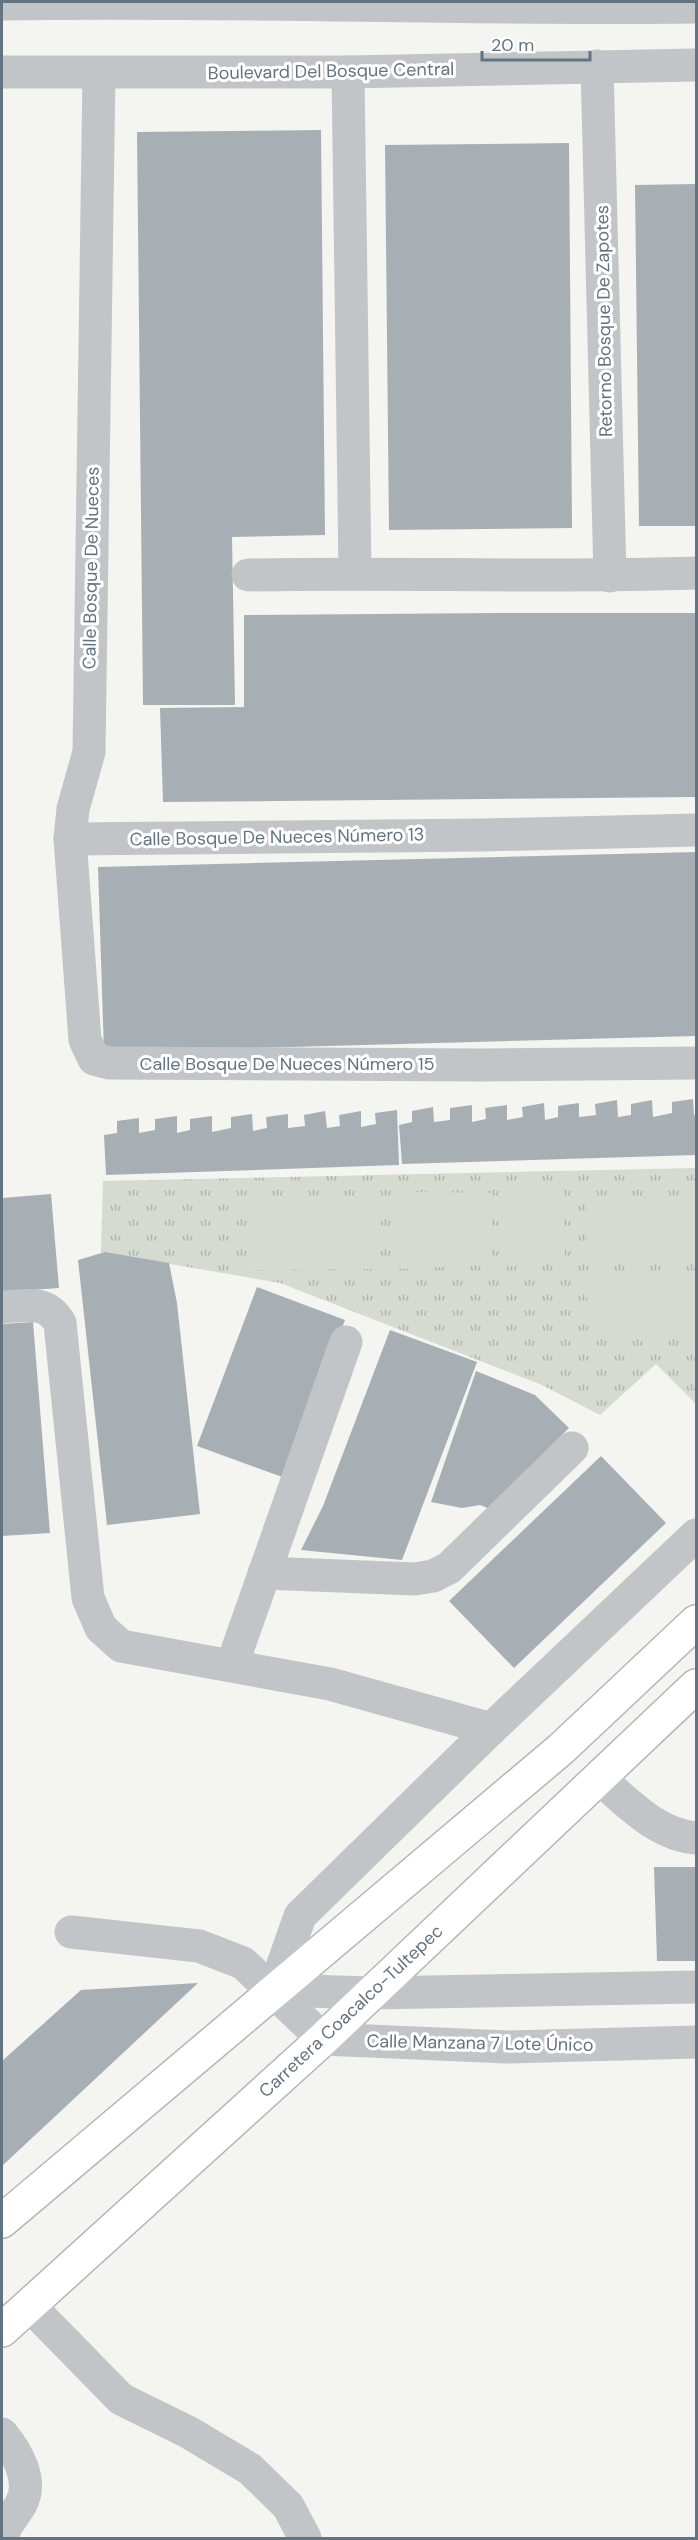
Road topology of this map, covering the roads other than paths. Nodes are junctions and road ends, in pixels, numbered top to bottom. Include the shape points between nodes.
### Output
1 (96, 2) edge
2 (345, 3) edge
3 (2, 4) edge
4 (609, 5) edge
5 (696, 7) edge
6 (2, 62) edge
7 (696, 65) edge
8 (597, 66) junction
9 (2, 72) edge
10 (348, 72) junction
11 (99, 73) junction
12 (355, 573) junction
13 (696, 573) edge
14 (248, 575) dead end
15 (610, 576) junction
16 (696, 830) edge
17 (70, 839) junction
18 (94, 1059) joint
19 (696, 1063) edge
20 (2, 1307) edge
21 (346, 1342) dead end
22 (572, 1448) dead end
23 (696, 1535) edge
24 (264, 1573) junction
25 (696, 1622) edge
26 (232, 1665) junction
27 (696, 1686) edge
28 (491, 1729) junction
29 (599, 1778) junction
30 (696, 1838) edge
31 (71, 1932) dead end
32 (696, 1987) edge
33 (274, 1990) junction
34 (371, 1993) junction
35 (323, 2039) junction
36 (696, 2042) edge
37 (2, 2221) edge
38 (29, 2305) junction
39 (2, 2330) edge
40 (2, 2434) edge
41 (2, 2536) edge
42 (305, 2538) edge

1 - 2 street
1 - 3 street
2 - 4 street
4 - 5 street
6 - 9 street
7 - 8 street, Boulevard Del Bosque Central
8 - 10 street, Boulevard Del Bosque Central
8 - 15 street, Retorno Bosque De Zapotes
9 - 11 street, Boulevard Del Bosque Central
10 - 11 street, Boulevard Del Bosque Central
10 - 12 street
11 - 17 street, Calle Bosque De Nueces via 89,752
12 - 14 street
12 - 15 street
13 - 15 street
16 - 17 street, Calle Bosque De Nueces Número 13
17 - 18 street, Calle Bosque De Nueces via 85,1040
18 - 19 street, Calle Bosque De Nueces Número 15 via 109,1063
20 - 26 street via 40,1305 53,1311 60,1323 88,1598 100,1628 121,1646
21 - 24 street
22 - 24 street via 449,1568 433,1576 415,1580
23 - 28 street
24 - 26 street
25 - 33 main road via 561,1749
26 - 28 street via 330,1684
27 - 29 main road, Carretera Coacalco-Tultepec
28 - 33 street via 300,1916
29 - 30 street via 657,1826 675,1835
29 - 34 main road, Carretera Coacalco-Tultepec
31 - 33 street via 199,1946 243,1963
32 - 34 street
33 - 34 street
33 - 35 street
33 - 37 main road
34 - 35 main road, Carretera Coacalco-Tultepec
35 - 36 street, Calle Manzana 7 Lote Único via 507,2047
35 - 38 main road, Carretera Coacalco-Tultepec
38 - 39 main road, Carretera Coacalco-Tultepec
38 - 42 street via 121,2399 250,2469 288,2506
40 - 41 street via 15,2451 25,2475 22,2501

